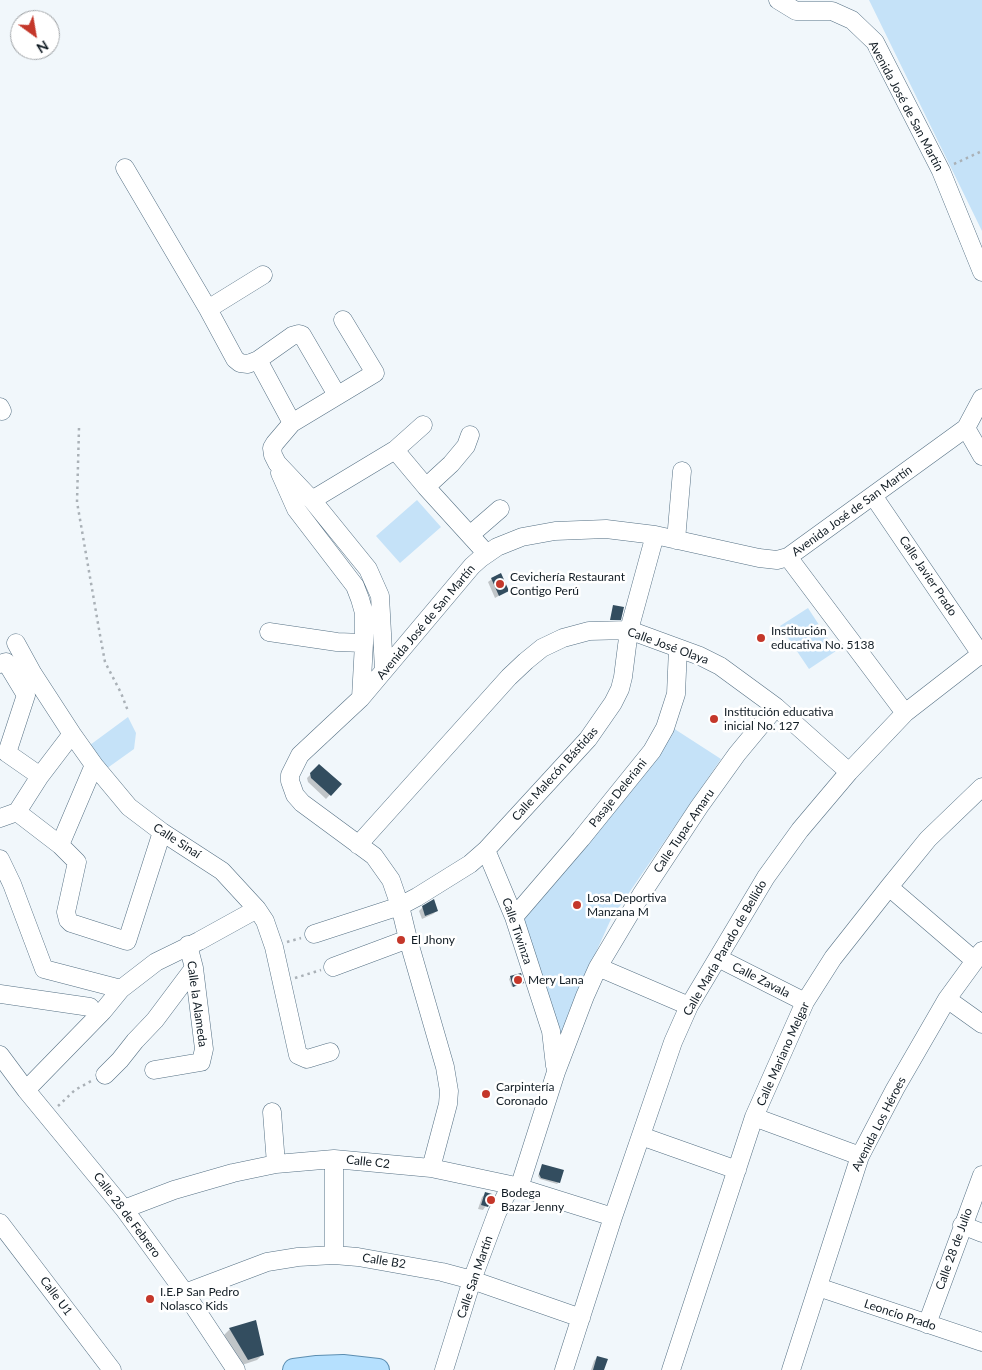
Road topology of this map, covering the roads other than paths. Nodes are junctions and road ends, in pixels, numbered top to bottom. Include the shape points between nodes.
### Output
1 (778, 0) edge
2 (125, 168) dead end
3 (982, 272) edge
4 (263, 275) dead end
5 (208, 308) junction
6 (343, 320) dead end
7 (258, 360) junction
8 (337, 395) junction
9 (982, 398) edge
10 (292, 423) junction
11 (423, 425) dead end
12 (966, 428) junction
13 (470, 435) dead end
14 (395, 450) junction
15 (982, 456) edge
16 (277, 463) junction
17 (682, 471) dead end
18 (426, 488) junction
19 (874, 497) junction
20 (312, 500) junction
21 (500, 509) dead end
22 (470, 535) junction
23 (655, 535) junction
24 (676, 540) junction
25 (487, 554) junction
26 (788, 558) junction
27 (629, 630) junction
28 (269, 632) dead end
29 (16, 643) dead end
30 (364, 643) junction
31 (678, 648) junction
32 (981, 655) edge
33 (0, 664) edge
34 (384, 670) junction
35 (361, 698) junction
36 (776, 708) junction
37 (905, 714) junction
38 (72, 734) junction
39 (94, 765) junction
40 (849, 772) junction
41 (40, 776) junction
42 (982, 787) edge
43 (17, 812) junction
44 (0, 818) edge
45 (162, 832) junction
46 (60, 845) junction
47 (358, 846) junction
48 (486, 850) junction
49 (0, 860) edge
50 (6, 887) edge
51 (889, 887) junction
52 (400, 906) junction
53 (257, 909) junction
54 (514, 917) junction
55 (314, 934) road end
56 (408, 939) junction
57 (188, 945) junction
58 (978, 956) edge
59 (718, 958) junction
60 (333, 967) road end
61 (598, 967) junction
62 (194, 968) junction
63 (121, 989) junction
64 (0, 994) edge
65 (947, 999) junction
66 (805, 1002) junction
67 (689, 1006) junction
68 (90, 1007) dead end
69 (982, 1024) edge
70 (330, 1052) dead end
71 (3, 1065) edge
72 (154, 1070) dead end
73 (556, 1072) junction
74 (105, 1076) dead end
75 (26, 1090) junction
76 (272, 1112) dead end
77 (754, 1118) junction
78 (640, 1136) junction
79 (860, 1156) junction
80 (334, 1159) junction
81 (276, 1164) junction
82 (431, 1168) junction
83 (737, 1170) junction
84 (982, 1175) edge
85 (515, 1187) junction
86 (124, 1209) junction
87 (613, 1217) junction
88 (0, 1223) edge
89 (962, 1225) junction
90 (982, 1232) edge
91 (334, 1255) junction
92 (472, 1280) junction
93 (818, 1288) junction
94 (185, 1293) junction
95 (581, 1318) junction
96 (926, 1324) junction
97 (982, 1342) edge
98 (112, 1370) edge
99 (236, 1370) edge
100 (294, 1370) edge
101 (378, 1370) edge
102 (444, 1370) edge
103 (564, 1370) edge
104 (671, 1370) edge
105 (791, 1370) edge

1 - 3 street, Avenida José de San Martín via 796,11 832,11 852,20 875,42 941,171
2 - 5 street
4 - 5 street
5 - 7 street via 234,359 248,364
6 - 8 street via 375,374
7 - 8 street via 292,336 302,335
7 - 10 street
8 - 10 street
9 - 12 street, Avenida José de San Martín
10 - 16 street via 272,448
11 - 14 street
12 - 15 street
12 - 19 street, Avenida José de San Martín
13 - 18 street via 466,446
14 - 18 street
14 - 20 street
16 - 20 street
16 - 30 street via 296,509 355,586 364,613
17 - 24 street
18 - 22 street
19 - 26 street, Avenida José de San Martín
19 - 32 street, Calle Javier Prado
20 - 34 street via 368,569 380,596
21 - 22 street
22 - 25 street
23 - 24 street, Avenida José de San Martín
23 - 25 street, Avenida José de San Martín via 606,529 555,531 522,537
23 - 27 street, Calle Malecón Bástidas
24 - 26 street, Avenida José de San Martín via 759,558
25 - 34 street, Avenida José de San Martín via 464,574
26 - 37 street
27 - 31 street, Calle José Olaya
27 - 47 street, Calle José Olaya via 589,631 542,648 509,677
27 - 48 street, Calle Malecón Bástidas via 620,689 603,720
28 - 30 street
29 - 38 street, Calle Sinaí
30 - 35 street
31 - 36 street, Calle José Olaya via 720,666
31 - 54 street, Pasaje Deleriani via 676,694 666,728 652,751
32 - 37 street, Calle María Parado de Bellido
33 - 41 street via 6,662 26,695 7,752
34 - 35 street, Avenida José de San Martín
35 - 47 street, Avenida José de San Martín via 300,755 292,768 290,781 302,803
36 - 40 street, Calle José Olaya
36 - 61 street, Calle Tupac Amaru via 737,754 699,807
37 - 40 street, Calle María Parado de Bellido
38 - 39 street, Calle Sinaí
38 - 41 street
39 - 45 street, Calle Sinaí via 129,807
39 - 46 street
40 - 59 street, Calle María Parado de Bellido via 766,877
41 - 43 street
42 - 51 street, Calle Mariano Melgar via 928,839
43 - 44 street
43 - 46 street
45 - 46 street via 127,941 68,920 66,912 78,864
45 - 53 street, Calle Sinaí via 222,871
47 - 52 street, Avenida José de San Martín via 374,856 386,872
48 - 52 street, Calle Malecón Bástidas
48 - 54 street, Calle Tiwinza
49 - 50 street
50 - 63 street via 44,969
51 - 58 street
51 - 66 street, Calle Mariano Melgar via 833,958
52 - 55 street, Calle Malecón Bástidas
52 - 56 street, Avenida José de San Martín
53 - 57 street
53 - 70 street, Calle Sinaí via 274,947 298,1055 307,1058
54 - 73 street, Calle Tiwinza via 550,1031
56 - 60 street
56 - 82 street, Avenida José de San Martín via 449,1090
57 - 62 street, Calle la Alameda
57 - 63 street via 162,958
58 - 65 street, Avenida Los Héroes
59 - 66 street, Calle Zavala
59 - 67 street, Calle María Parado de Bellido
61 - 67 street
61 - 73 street, Calle Tupac Amaru
62 - 72 street, Calle la Alameda via 204,1050 201,1062
62 - 74 street via 155,1020
63 - 75 street
64 - 68 street
65 - 69 street
65 - 79 street, Avenida Los Héroes
66 - 77 street, Calle Mariano Melgar
67 - 78 street, Calle María Parado de Bellido
71 - 75 street, Calle 28 de Febrero
73 - 85 street, Calle San Martín
75 - 86 street, Calle 28 de Febrero
76 - 81 street
77 - 79 street
77 - 83 street, Calle Mariano Melgar
78 - 83 street
78 - 87 street, Calle María Parado de Bellido
79 - 93 street, Avenida Los Héroes
80 - 81 street, Calle C2
80 - 82 street, Calle C2
80 - 91 street
81 - 86 street, Calle C2 via 206,1180
82 - 85 street, Calle C2
83 - 104 street, Calle Mariano Melgar
84 - 89 street, Calle 28 de Julio
85 - 87 street, Calle C2
85 - 92 street, Calle San Martín via 497,1213
86 - 94 street, Calle 28 de Febrero
87 - 95 street, Calle María Parado de Bellido
88 - 98 street, Calle U1
89 - 90 street
89 - 96 street, Calle 28 de Julio
91 - 92 street, Calle B2 via 401,1264
91 - 94 street, Calle B2 via 267,1262
92 - 95 street, Calle B2
92 - 102 street, Calle San Martín
93 - 96 street, Leoncio Prado
93 - 105 street, Avenida Los Héroes
94 - 99 street, Calle 28 de Febrero
95 - 103 street, Calle María Parado de Bellido
96 - 97 street, Leoncio Prado
100 - 101 main road via 343,1366

